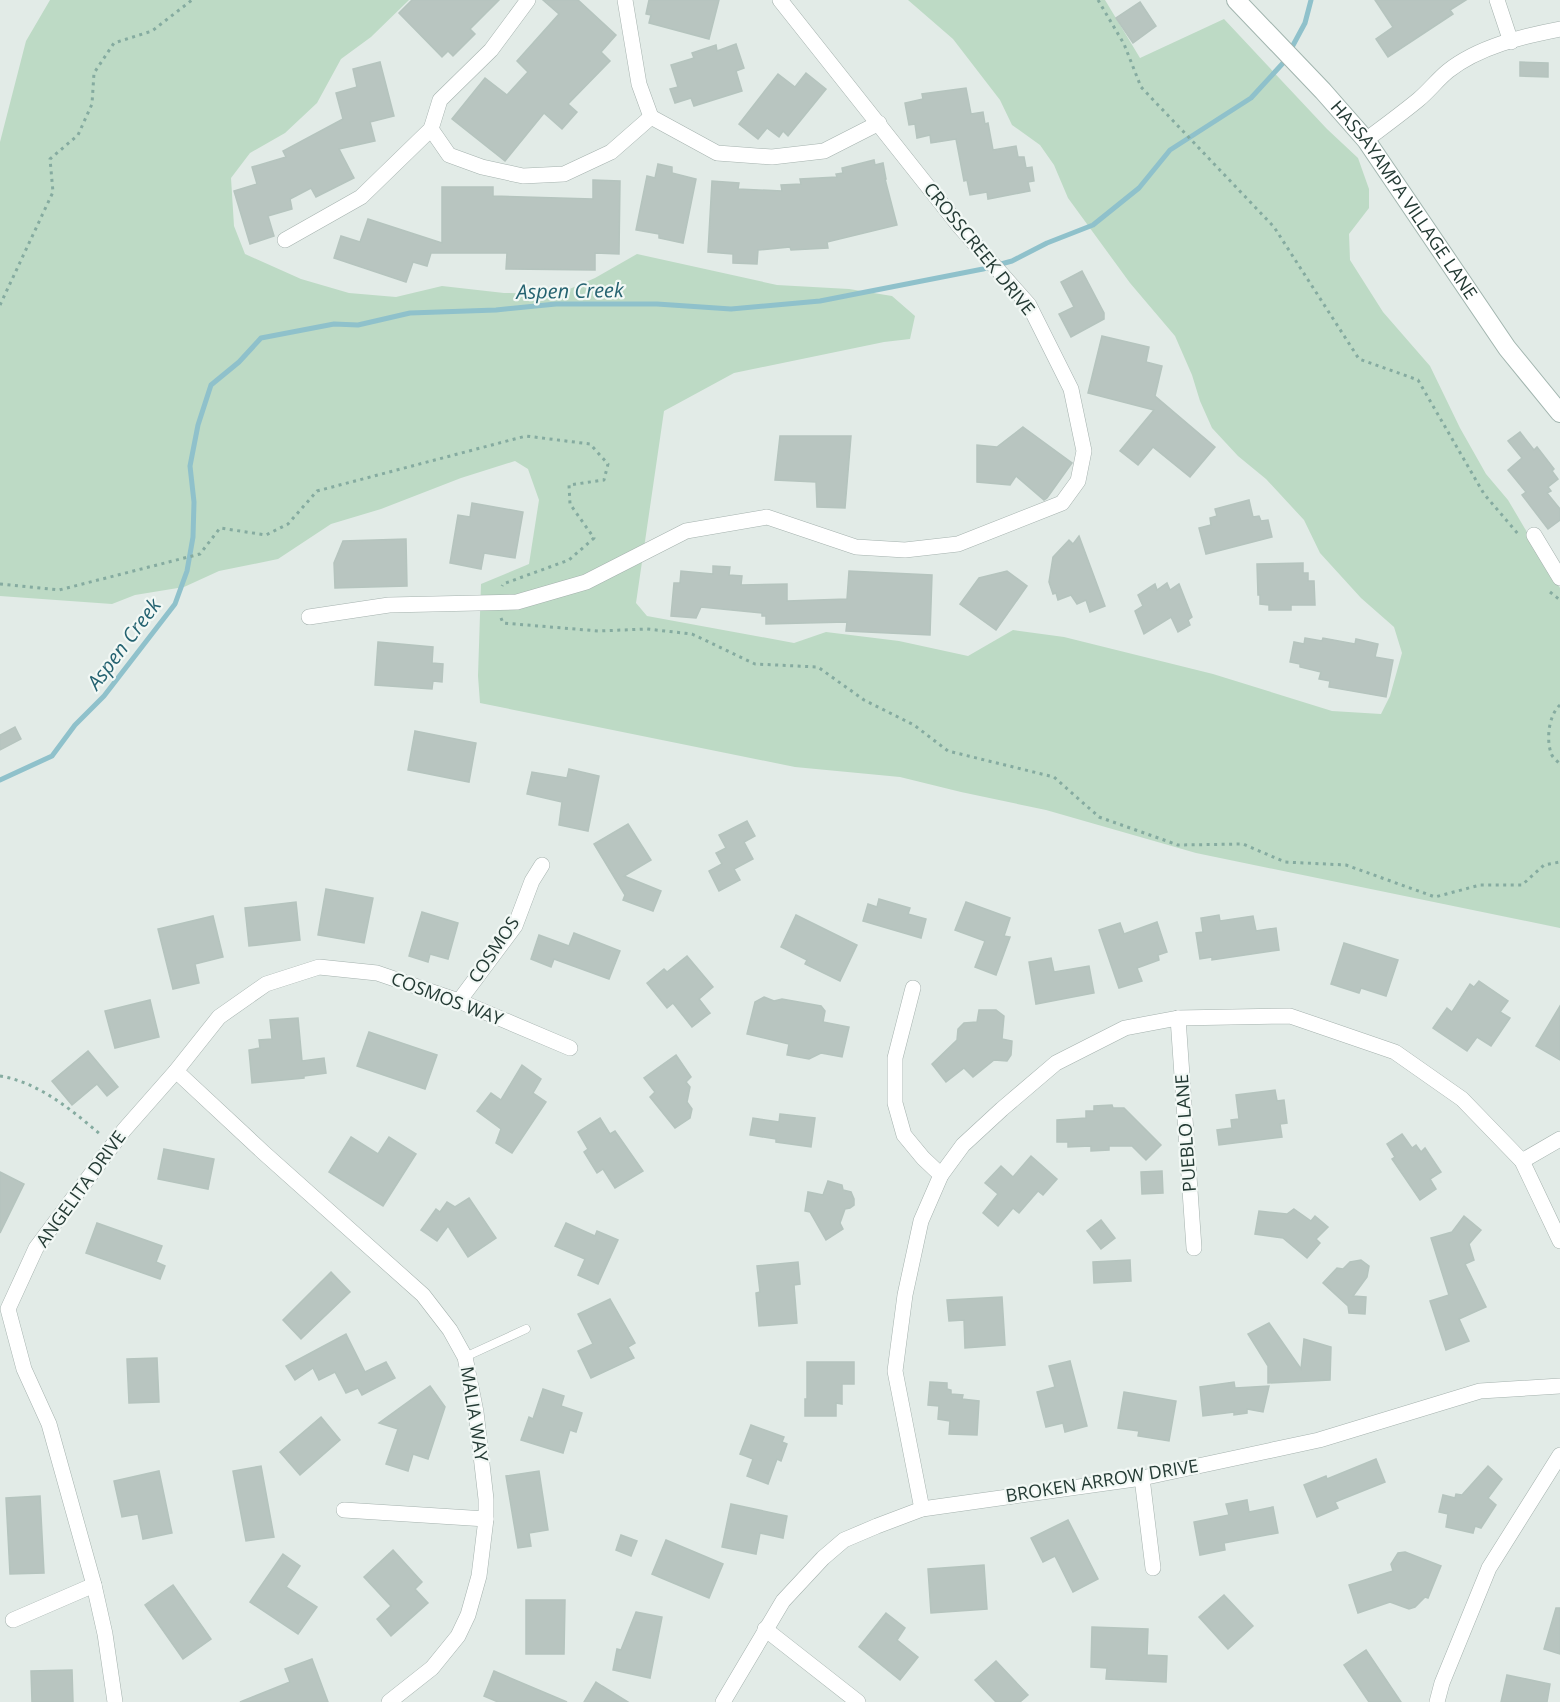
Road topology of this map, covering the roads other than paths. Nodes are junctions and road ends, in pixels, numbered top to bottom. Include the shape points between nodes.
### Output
1 (528, 0) edge
2 (625, 0) edge
3 (780, 0) edge
4 (1236, 0) edge
5 (1497, 0) edge
6 (1560, 29) edge
7 (1511, 42) junction
8 (651, 117) junction
9 (879, 123) junction
10 (431, 129) junction
11 (1366, 140) junction
12 (285, 240) dead end
13 (1560, 413) edge
14 (1534, 535) dead end
15 (1560, 579) edge
16 (309, 617) dead end
17 (542, 865) dead end
18 (319, 968) joint
19 (913, 988) dead end
20 (459, 1001) junction
21 (1178, 1018) junction
22 (570, 1048) dead end
23 (176, 1071) junction
24 (1560, 1139) edge
25 (1522, 1161) junction
26 (941, 1175) junction
27 (1560, 1241) edge
28 (1194, 1248) dead end
29 (526, 1329) dead end
30 (465, 1357) junction
31 (1560, 1386) edge
32 (1560, 1455) edge
33 (1142, 1478) junction
34 (922, 1509) junction
35 (344, 1510) dead end
36 (486, 1519) junction
37 (1153, 1568) dead end
38 (94, 1585) junction
39 (14, 1620) dead end
40 (765, 1629) junction
41 (115, 1702) edge
42 (388, 1702) edge
43 (723, 1702) edge
44 (858, 1702) edge
45 (1437, 1702) edge

1 - 10 street via 491,50 440,100
2 - 8 street via 639,84
3 - 9 street, CROSSCREEK DRIVE
4 - 11 street, HASSAYAMPA VILLAGE LANE
5 - 7 street
6 - 7 street
7 - 11 street via 1468,58 1448,71
8 - 9 street via 717,153 772,157 825,151
8 - 10 street via 611,152 564,174 523,176 482,167 449,155
9 - 16 street, CROSSCREEK DRIVE via 960,227 1029,305 1071,389 1084,451 1078,482 1062,503 958,544 905,550 856,547 767,517 686,531 586,582 517,602 388,605
10 - 12 street via 361,197
11 - 13 street, HASSAYAMPA VILLAGE LANE via 1507,348
14 - 15 street
17 - 20 street, COSMOS via 515,927
18 - 20 street, COSMOS WAY via 377,973
18 - 23 street, ANGELITA DRIVE via 266,984 219,1017
19 - 26 street via 895,1058 896,1103 904,1135
20 - 22 street, COSMOS WAY
21 - 25 street via 1290,1016 1395,1052 1462,1099
21 - 26 street via 1125,1028 1056,1063 963,1144
21 - 28 street, PUEBLO LANE
23 - 30 street, MALIA WAY via 423,1294
23 - 38 street, ANGELITA DRIVE via 112,1145 36,1248 8,1309 24,1369 49,1424
24 - 25 street
25 - 27 street
26 - 34 street via 921,1221 905,1295 895,1371
29 - 30 lane
30 - 36 street, MALIA WAY via 476,1412
31 - 33 street, BROKEN ARROW DRIVE via 1480,1391 1319,1440
32 - 45 street via 1489,1568
33 - 34 street, BROKEN ARROW DRIVE
33 - 37 street
34 - 40 street, BROKEN ARROW DRIVE via 844,1540 783,1601
35 - 36 street
36 - 42 street, MALIA WAY via 479,1576 458,1636 432,1668
38 - 39 street
38 - 41 street, ANGELITA DRIVE
40 - 43 street, BROKEN ARROW DRIVE
40 - 44 street

